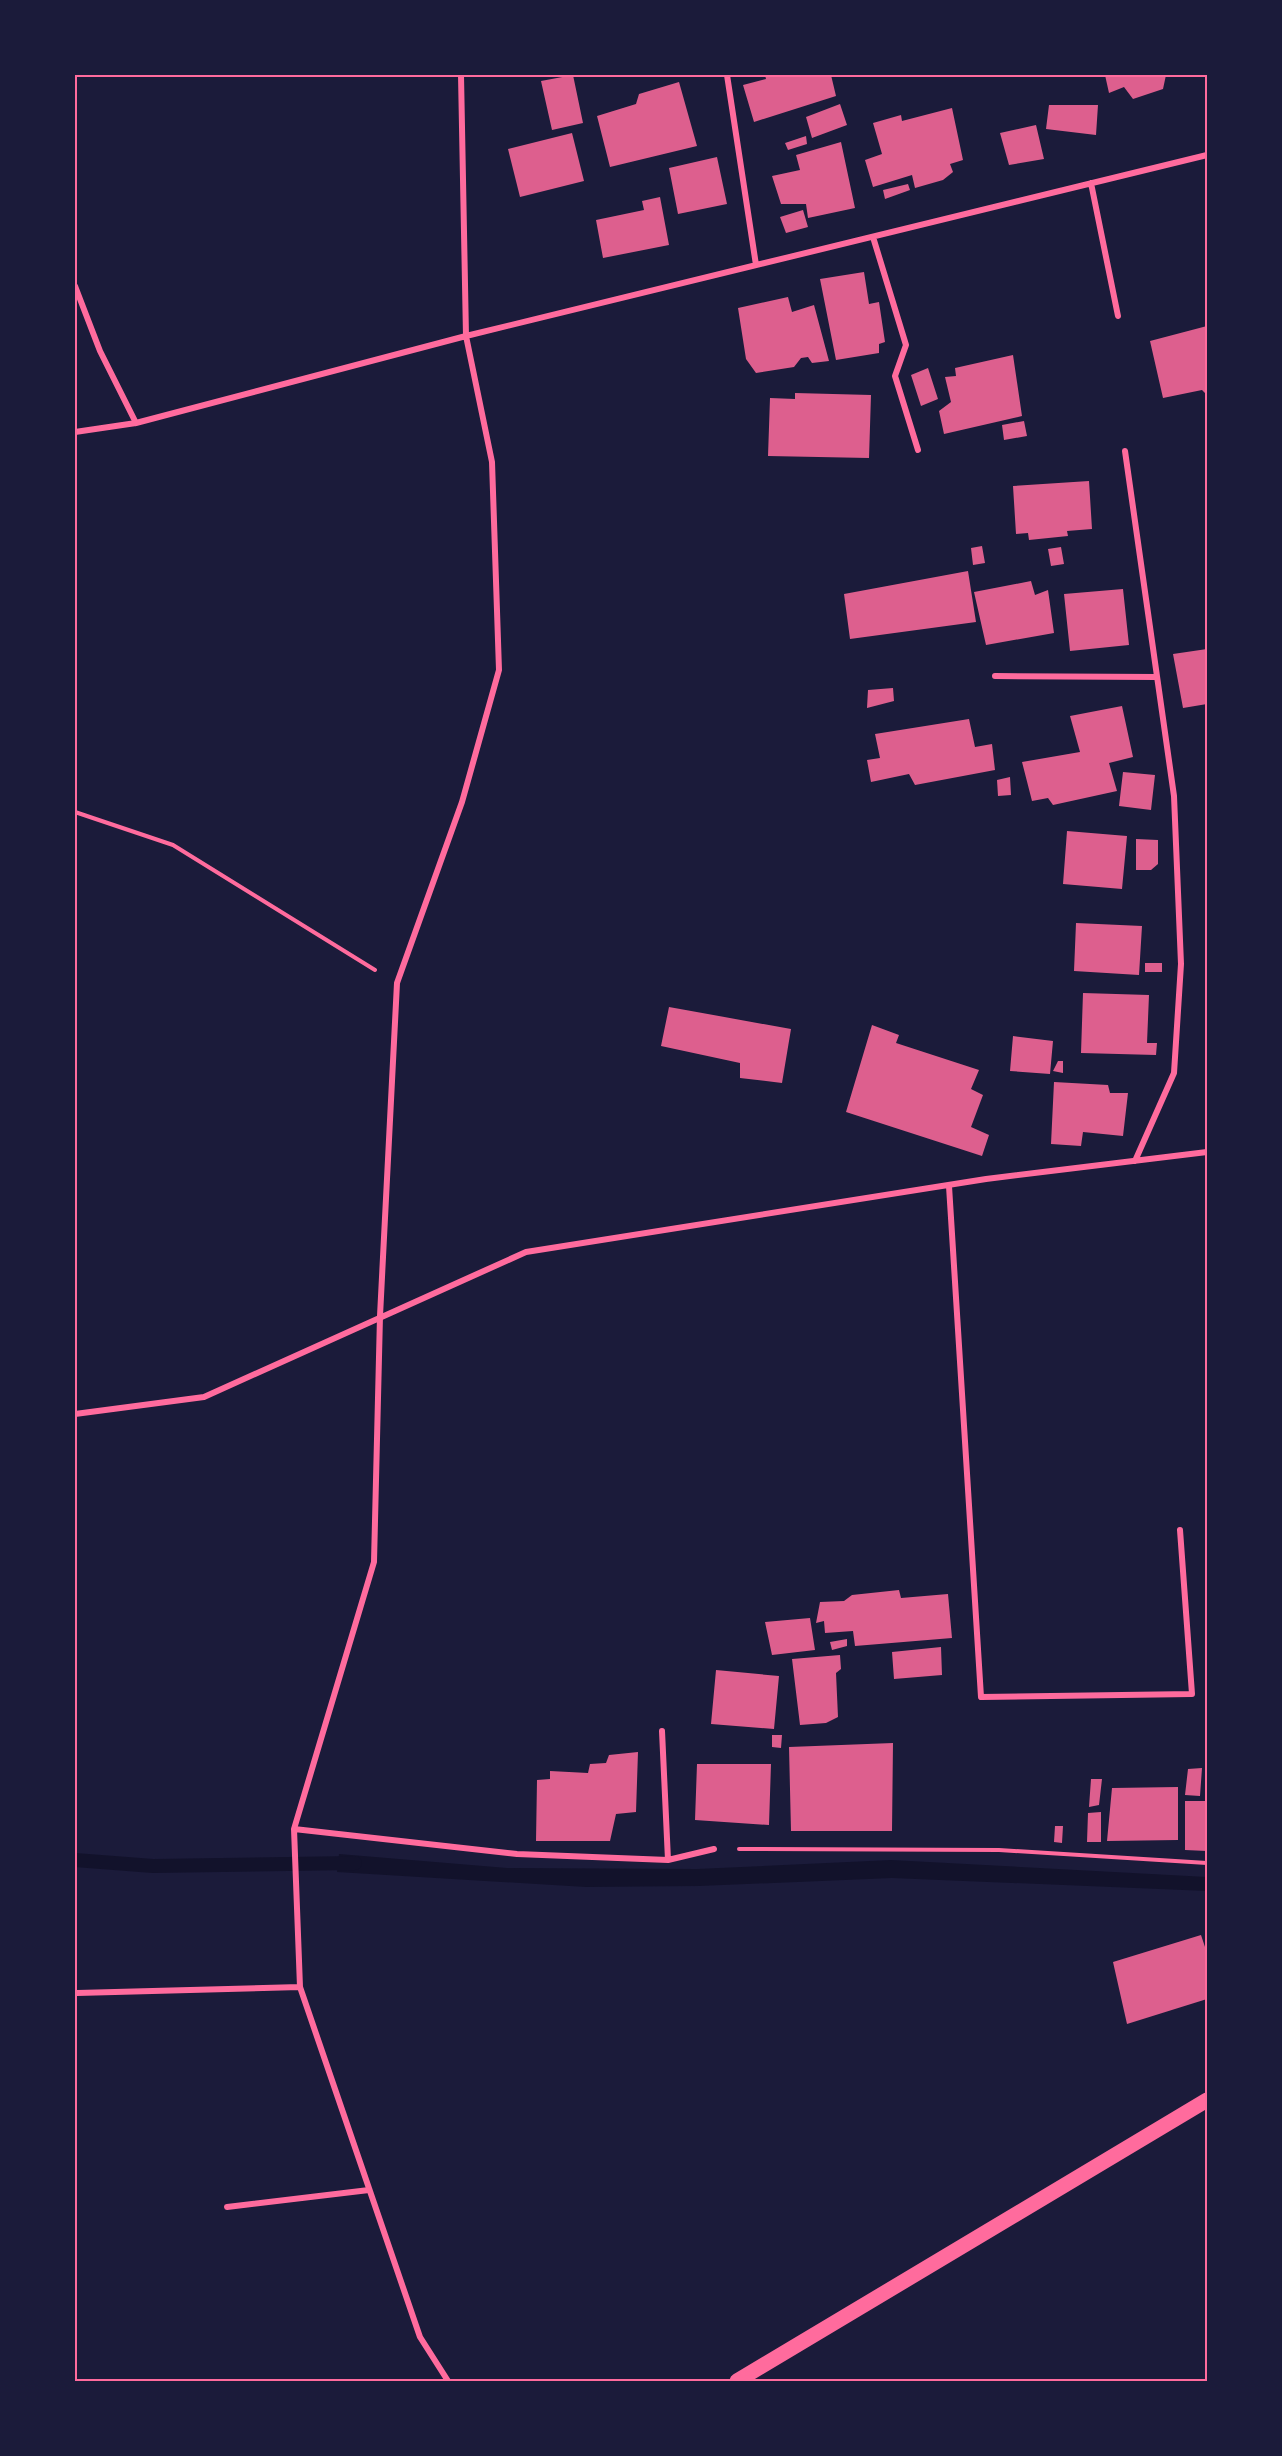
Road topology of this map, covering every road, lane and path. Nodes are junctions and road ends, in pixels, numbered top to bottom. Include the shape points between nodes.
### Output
1 (461, 75) edge
2 (727, 75) edge
3 (1207, 155) edge
4 (1091, 183) junction
5 (873, 237) junction
6 (756, 265) junction
7 (75, 286) edge
8 (1118, 316) dead end
9 (466, 336) junction
10 (136, 423) junction
11 (75, 432) edge
12 (918, 450) dead end
13 (1125, 451) dead end
14 (995, 676) dead end
15 (1156, 676) junction
16 (75, 812) edge
17 (397, 983) junction
18 (1207, 1152) edge
19 (1134, 1161) junction
20 (949, 1186) junction
21 (380, 1316) junction
22 (75, 1414) edge
23 (1180, 1530) dead end
24 (662, 1731) dead end
25 (294, 1829) junction
26 (714, 1849) joint
27 (668, 1860) junction
28 (1207, 1863) edge
29 (300, 1987) junction
30 (77, 1993) dead end
31 (1207, 2100) edge
32 (369, 2190) junction
33 (227, 2207) dead end
34 (448, 2381) edge
35 (737, 2381) edge

1 - 9 street
2 - 6 street
3 - 4 street
4 - 5 street
4 - 8 street
5 - 6 street
5 - 12 street via 906,345 895,376
6 - 9 street
7 - 10 street via 100,351
9 - 10 street
9 - 17 street via 492,462 499,670 462,802
10 - 11 street
13 - 15 street
14 - 15 street
15 - 19 street via 1174,796 1181,964 1174,1073
16 - 17 path via 173,845
17 - 21 street
18 - 19 street
19 - 20 street
20 - 21 street via 526,1252
20 - 23 street via 981,1697 1192,1694
21 - 22 street via 204,1397
21 - 25 street via 374,1562
24 - 27 street
25 - 27 street via 518,1854
25 - 29 street
26 - 27 street
26 - 28 path via 999,1850
29 - 30 street
29 - 32 street
31 - 35 main road
32 - 33 street
32 - 34 street via 420,2337

